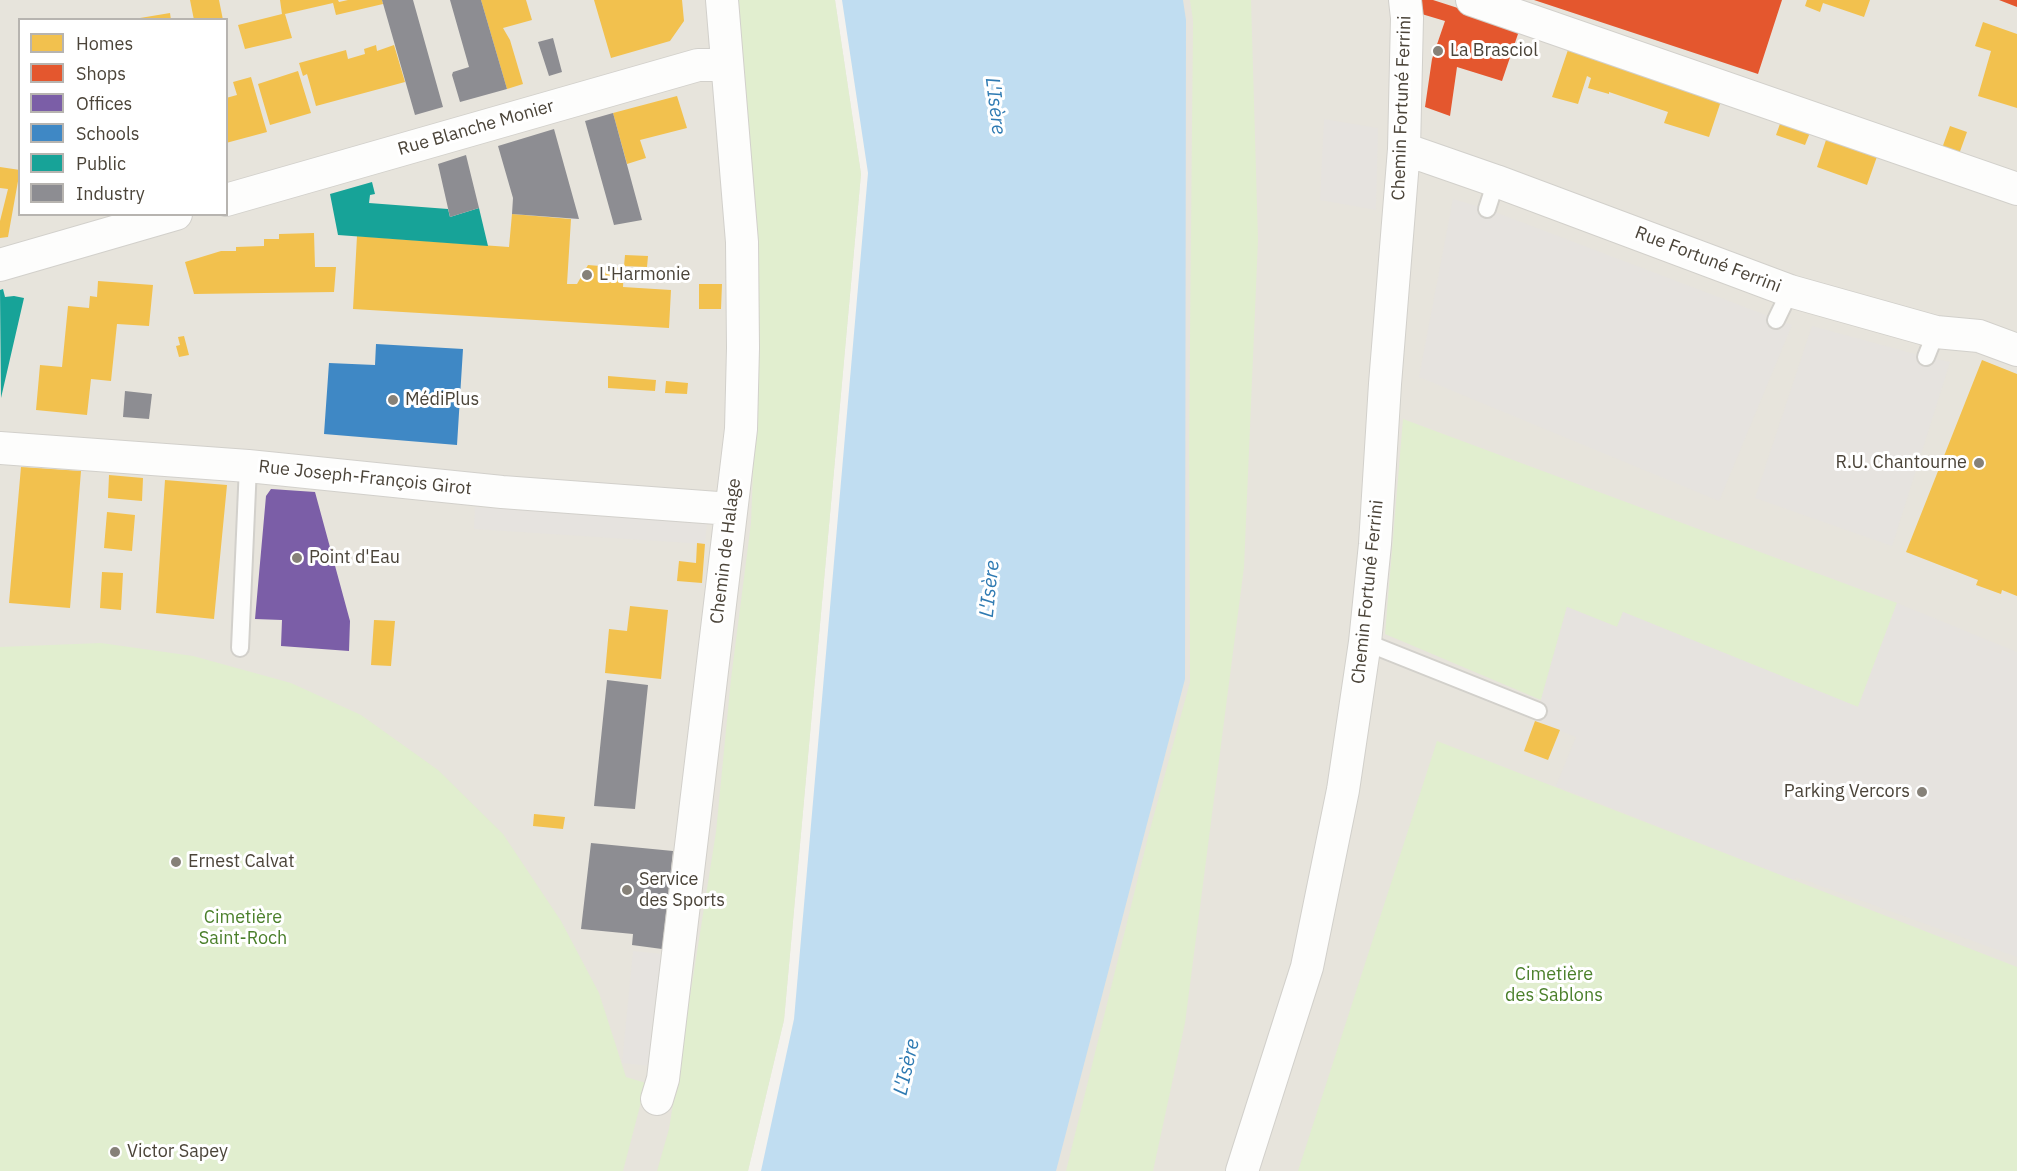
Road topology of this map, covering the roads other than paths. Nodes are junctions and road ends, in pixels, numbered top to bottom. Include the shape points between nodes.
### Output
1 (722, 0) edge
2 (1405, 0) edge
3 (1472, 0) edge
4 (727, 66) junction
5 (1404, 149) junction
6 (2017, 189) edge
7 (228, 199) edge
8 (169, 216) edge
9 (0, 265) edge
10 (1790, 291) junction
11 (1776, 320) dead end
12 (2017, 350) edge
13 (0, 448) edge
14 (248, 466) junction
15 (731, 509) junction
16 (1365, 642) junction
17 (240, 648) dead end
18 (1538, 711) dead end
19 (657, 1099) dead end
20 (1242, 1171) edge

1 - 4 street, Chemin de Halage
2 - 5 street, Chemin Fortuné Ferrini
3 - 6 street
4 - 7 street, Rue Blanche Monier via 698,65
4 - 15 street, Chemin de Halage via 742,242 743,312 741,429
5 - 10 street, Rue Fortuné Ferrini via 1492,195
5 - 16 street, Chemin Fortuné Ferrini
8 - 9 street
10 - 11 lane
10 - 12 street, Rue Fortuné Ferrini via 1931,345 1979,336
13 - 14 street, Rue Joseph-François Girot
14 - 15 street, Rue Joseph-François Girot via 502,492
14 - 17 lane
15 - 19 street, Chemin de Halage via 663,1079
16 - 18 lane
16 - 20 street, Chemin Fortuné Ferrini via 1343,790 1307,967

